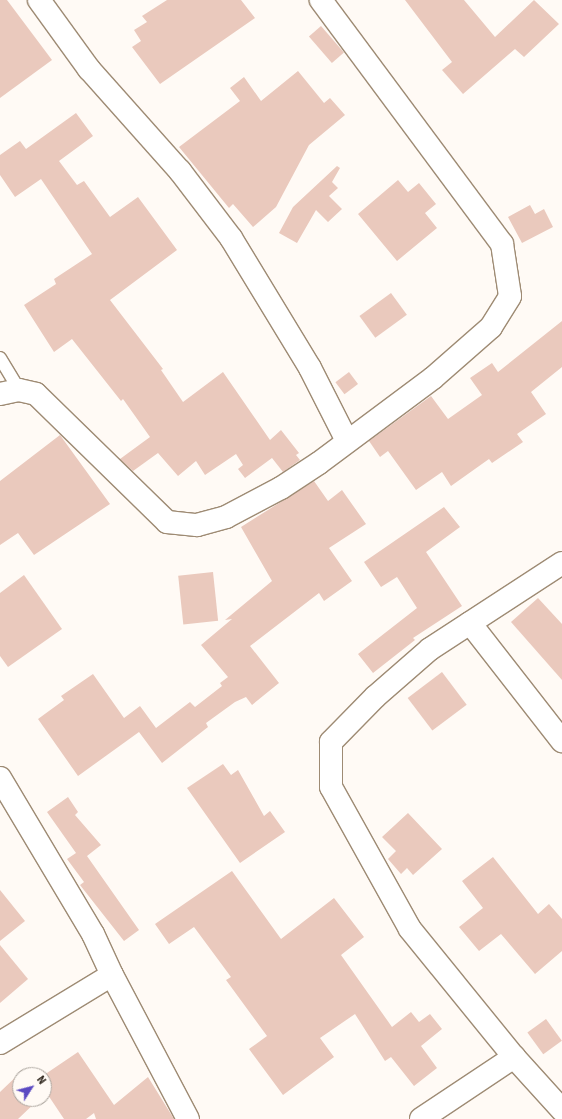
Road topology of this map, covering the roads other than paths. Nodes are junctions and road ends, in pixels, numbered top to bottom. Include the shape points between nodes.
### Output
1 (39, 0) edge
2 (321, 0) edge
3 (0, 358) edge
4 (9, 392) edge
5 (347, 441) junction
6 (562, 563) edge
7 (470, 623) junction
8 (562, 741) edge
9 (0, 778) edge
10 (112, 975) junction
11 (0, 1043) edge
12 (514, 1057) junction
13 (562, 1110) edge
14 (188, 1119) edge
15 (421, 1119) edge

1 - 5 street via 89,69 180,172 231,238 310,368
2 - 5 street via 502,244 510,296 491,327 433,378
3 - 4 lane
4 - 5 street via 36,394 167,522 197,525 226,518 281,488
6 - 7 street
7 - 8 street
7 - 12 street via 430,649 331,742 331,787 410,929
9 - 10 street via 93,934
10 - 11 street
10 - 14 street
12 - 13 street
12 - 15 street

